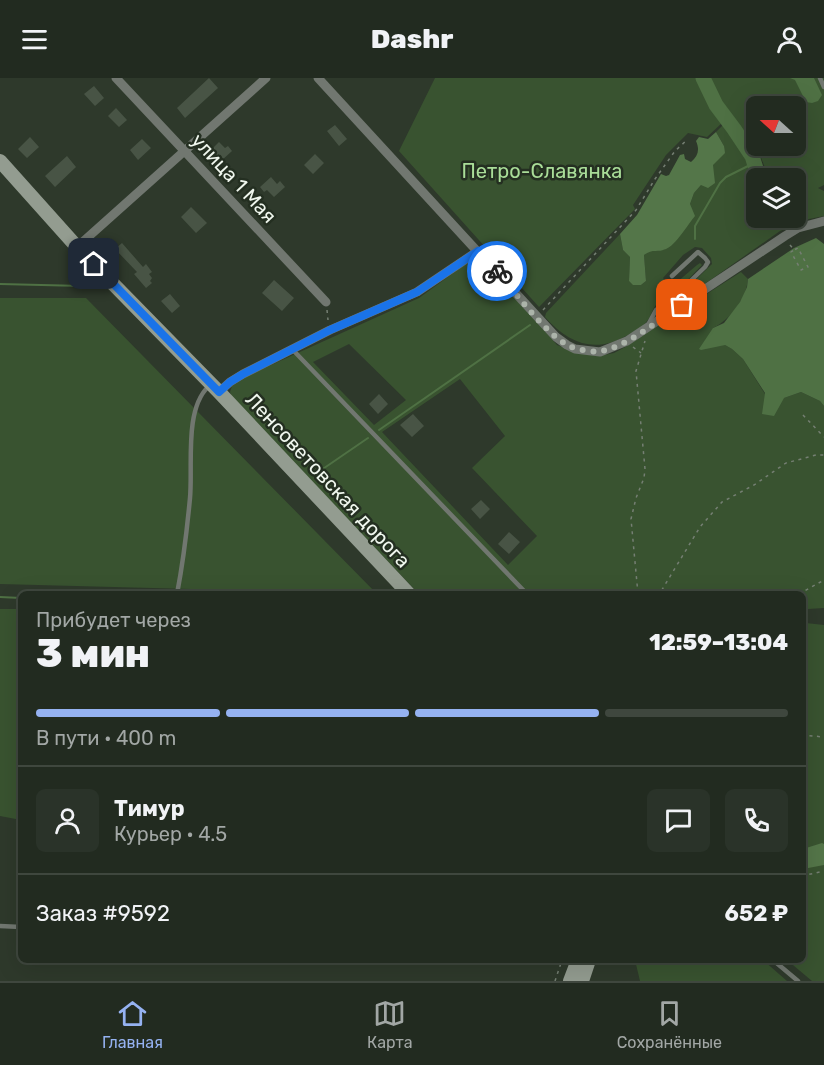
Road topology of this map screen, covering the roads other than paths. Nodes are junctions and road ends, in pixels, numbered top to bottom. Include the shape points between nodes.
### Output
1 (116, 78) edge
2 (266, 78) edge
3 (318, 78) edge
4 (820, 78) edge
5 (824, 87) edge
6 (184, 151) junction
7 (0, 161) edge
8 (824, 221) edge
9 (77, 247) junction
10 (478, 251) junction
11 (672, 276) dead end
12 (326, 303) road end
13 (647, 328) junction
14 (292, 349) junction
15 (213, 389) junction
16 (177, 591) edge
17 (406, 591) edge
18 (524, 591) edge
19 (0, 926) edge
20 (18, 927) edge
21 (577, 963) edge
22 (588, 963) edge
23 (777, 963) edge
24 (570, 981) edge
25 (582, 981) edge
26 (798, 981) edge

1 - 6 street, улица 1 Мая
2 - 6 street
3 - 10 street
4 - 5 lane
6 - 9 street
6 - 12 street, улица 1 Мая
7 - 9 street, Ленсоветовская дорога
8 - 13 street via 798,228
9 - 15 street, Ленсоветовская дорога
10 - 13 street via 536,317 575,349 600,352
10 - 14 street via 417,292
11 - 13 lane via 698,252 708,262 656,310
14 - 15 street
14 - 18 lane
15 - 16 lane via 201,393 192,423 190,497
15 - 17 street, Ленсоветовская дорога
19 - 20 lane
21 - 24 street
22 - 25 street
23 - 26 lane

